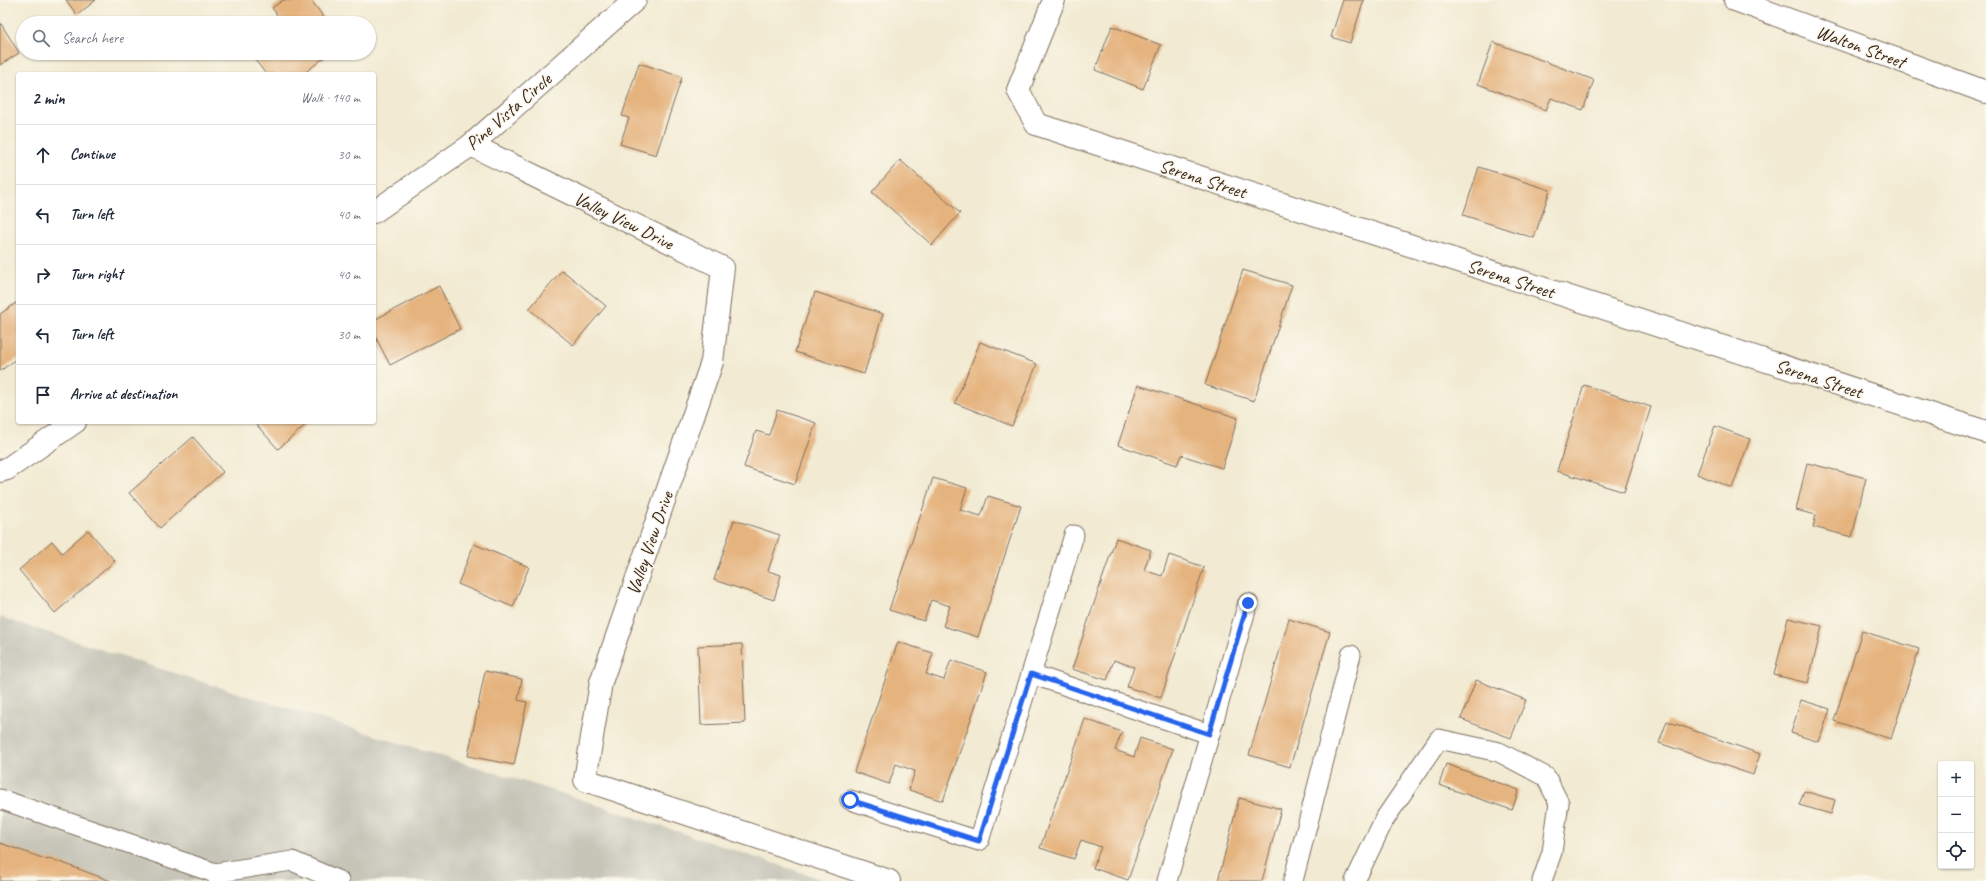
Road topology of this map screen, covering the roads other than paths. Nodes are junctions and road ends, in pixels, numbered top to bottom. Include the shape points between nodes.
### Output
1 (636, 0) edge
2 (1054, 0) edge
3 (1735, 0) edge
4 (1986, 92) edge
5 (471, 145) junction
6 (376, 211) edge
7 (72, 424) edge
8 (1986, 432) edge
9 (0, 471) edge
10 (1074, 535) dead end
11 (1248, 603) dead end
12 (1351, 655) dead end
13 (1031, 674) junction
14 (1209, 734) junction
15 (0, 799) edge
16 (850, 800) dead end
17 (217, 877) edge
18 (340, 881) edge
19 (889, 881) edge
20 (1167, 881) edge
21 (1293, 881) edge
22 (1354, 881) edge
23 (1542, 881) edge

1 - 5 street, Pine Vista Circle
2 - 8 street, Serena Street via 1018,90 1036,124
3 - 4 street, Walton Street
5 - 6 street, Pine Vista Circle
5 - 19 street, Valley View Drive via 723,268 712,362 601,682 585,780
7 - 9 street via 7,469
10 - 13 lane
11 - 14 lane
12 - 21 lane
13 - 14 lane
13 - 16 lane via 979,841
14 - 20 lane
15 - 17 lane
17 - 18 lane via 292,861
22 - 23 lane via 1384,820 1439,739 1499,752 1546,777 1559,803 1552,852

